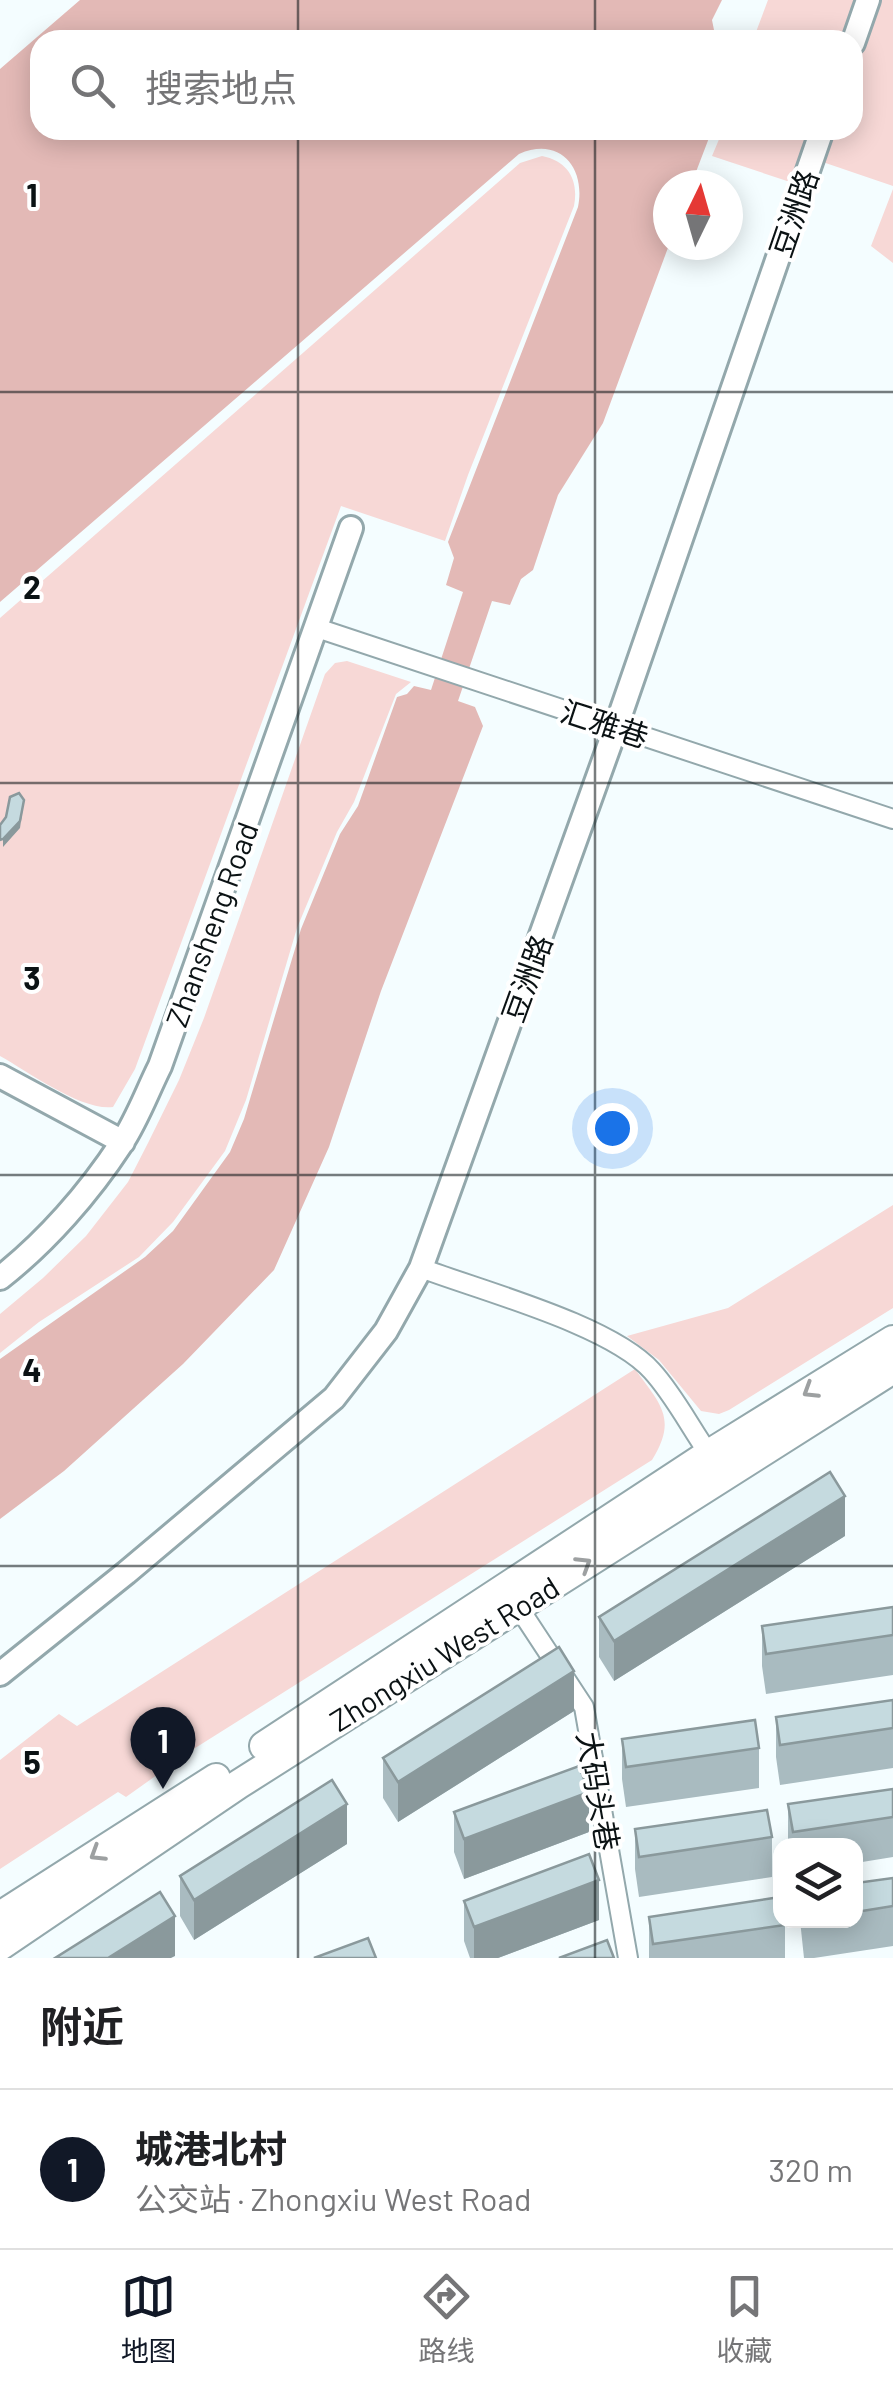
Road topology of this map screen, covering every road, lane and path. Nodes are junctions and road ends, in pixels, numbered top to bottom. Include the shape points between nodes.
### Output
1 (868, 0) edge
2 (858, 30) edge
3 (819, 140) edge
4 (352, 528) dead end
5 (317, 628) junction
6 (616, 727) junction
7 (893, 819) edge
8 (0, 1076) edge
9 (122, 1142) junction
10 (421, 1268) junction
11 (0, 1278) edge
12 (893, 1340) edge
13 (893, 1369) edge
14 (708, 1454) junction
15 (512, 1596) junction
16 (0, 1674) edge
17 (57, 1894) junction
18 (0, 1916) edge
19 (0, 1946) edge
20 (628, 1958) edge

1 - 2 street
3 - 6 street, 豆洲路
4 - 5 street, Zhansheng Road
5 - 6 street, 汇雅巷
5 - 9 street, Zhansheng Road via 160,1066
6 - 7 street, 汇雅巷
6 - 10 street, 豆洲路
8 - 9 street
9 - 11 street, Zhansheng Road via 66,1216
10 - 14 street via 629,1350 654,1372
10 - 16 street, 豆洲路 via 386,1331 334,1398
12 -> 14 main road, Zhongxiu West Road
15 -> 13 main road, Zhongxiu West Road
14 - 15 main road, Zhongxiu West Road
15 - 17 main road, Zhongxiu West Road
15 - 20 street, 大码头巷 via 584,1707
17 - 18 main road, Zhongxiu West Road
17 - 19 main road, Zhongxiu West Road

